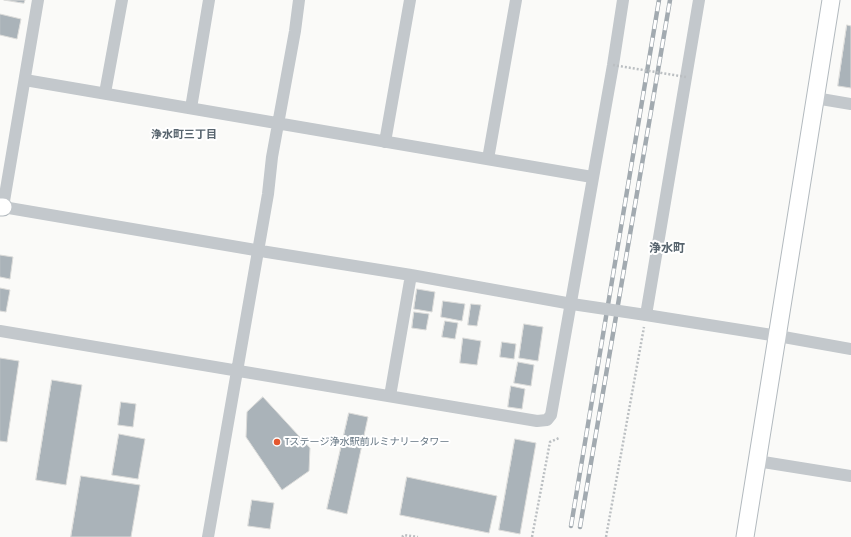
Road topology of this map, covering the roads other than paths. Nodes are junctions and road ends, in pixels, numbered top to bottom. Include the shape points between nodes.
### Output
1 (38, 0) edge
2 (122, 0) edge
3 (209, 0) edge
4 (299, 0) edge
5 (410, 0) edge
6 (516, 0) edge
7 (623, 0) edge
8 (699, 0) edge
9 (831, 0) edge
10 (25, 80) junction
11 (105, 93) junction
12 (814, 98) junction
13 (851, 104) edge
14 (191, 108) junction
15 (278, 123) junction
16 (385, 142) junction
17 (488, 159) junction
18 (592, 177) junction
19 (2, 207) edge
20 (258, 250) junction
21 (411, 274) junction
22 (572, 304) junction
23 (646, 315) junction
24 (0, 331) edge
25 (778, 336) junction
26 (851, 349) edge
27 (236, 371) junction
28 (390, 396) junction
29 (758, 461) junction
30 (851, 476) edge
31 (208, 537) edge
32 (745, 537) edge

1 - 10 street
2 - 11 street
3 - 14 street
4 - 15 street
5 - 16 street
6 - 17 street
7 - 18 street
8 - 23 street
9 - 12 street
10 - 11 street
10 - 19 street
11 - 14 street
12 - 13 street
12 - 25 street
14 - 15 street
15 - 16 street
15 - 20 street
16 - 17 street
17 - 18 street
18 - 22 street
19 - 20 street
20 - 21 street
20 - 27 street
21 - 22 street
21 - 28 street
22 - 23 street, bridge
22 - 28 street via 551,415 547,420 537,421
23 - 25 street
24 - 27 street
25 - 26 street
25 - 29 street
27 - 28 street
27 - 31 street
29 - 30 street
29 - 32 street

